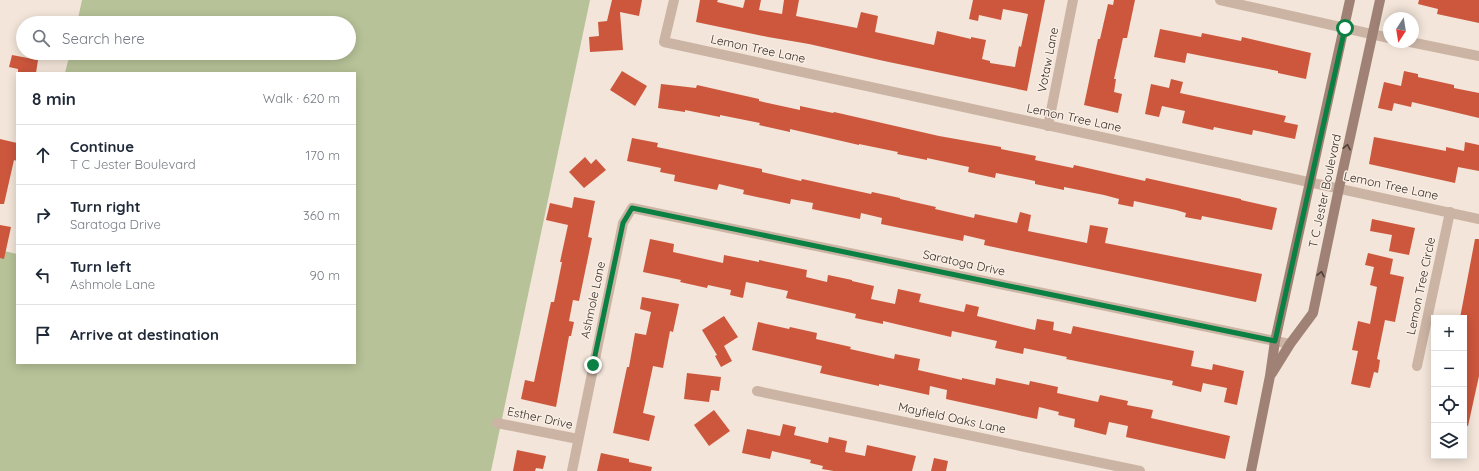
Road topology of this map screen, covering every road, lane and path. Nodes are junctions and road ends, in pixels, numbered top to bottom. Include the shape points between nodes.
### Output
1 (674, 0) edge
2 (1073, 0) edge
3 (1220, 0) edge
4 (1350, 0) edge
5 (1380, 0) edge
6 (1345, 28) junction
7 (1372, 34) junction
8 (1383, 37) edge
9 (1419, 44) edge
10 (1479, 56) edge
11 (1048, 126) junction
12 (1310, 182) junction
13 (1339, 188) junction
14 (632, 208) joint
15 (1450, 212) junction
16 (1479, 219) edge
17 (1275, 341) junction
18 (1290, 344) junction
19 (1417, 366) dead end
20 (1270, 376) junction
21 (758, 391) dead end
22 (497, 423) dead end
23 (578, 440) junction
24 (572, 471) edge
25 (1140, 471) edge
26 (1252, 471) edge

1 - 11 street, Lemon Tree Lane via 664,42
2 - 11 street, Votaw Lane
3 - 6 street
4 - 6 street, T C Jester Boulevard
5 - 7 street, T C Jester Boulevard
6 - 7 street
6 - 12 street, T C Jester Boulevard
7 - 8 street
13 -> 7 street, T C Jester Boulevard
9 - 10 street
11 - 12 street, Lemon Tree Lane
12 - 13 street, Lemon Tree Lane
12 - 17 street, T C Jester Boulevard
13 - 15 street, Lemon Tree Lane
18 -> 13 street, T C Jester Boulevard via 1313,313
14 - 17 street, Saratoga Drive
14 - 23 street, Ashmole Lane via 623,223
15 - 16 street, Lemon Tree Lane
15 - 19 street, Lemon Tree Circle
17 - 18 street, Saratoga Drive
17 - 20 street, T C Jester Boulevard
18 - 20 street, T C Jester Boulevard
20 - 26 street, T C Jester Boulevard
21 - 25 street, Mayfield Oaks Lane
22 - 23 street, Esther Drive
23 - 24 street, Ashmole Lane

